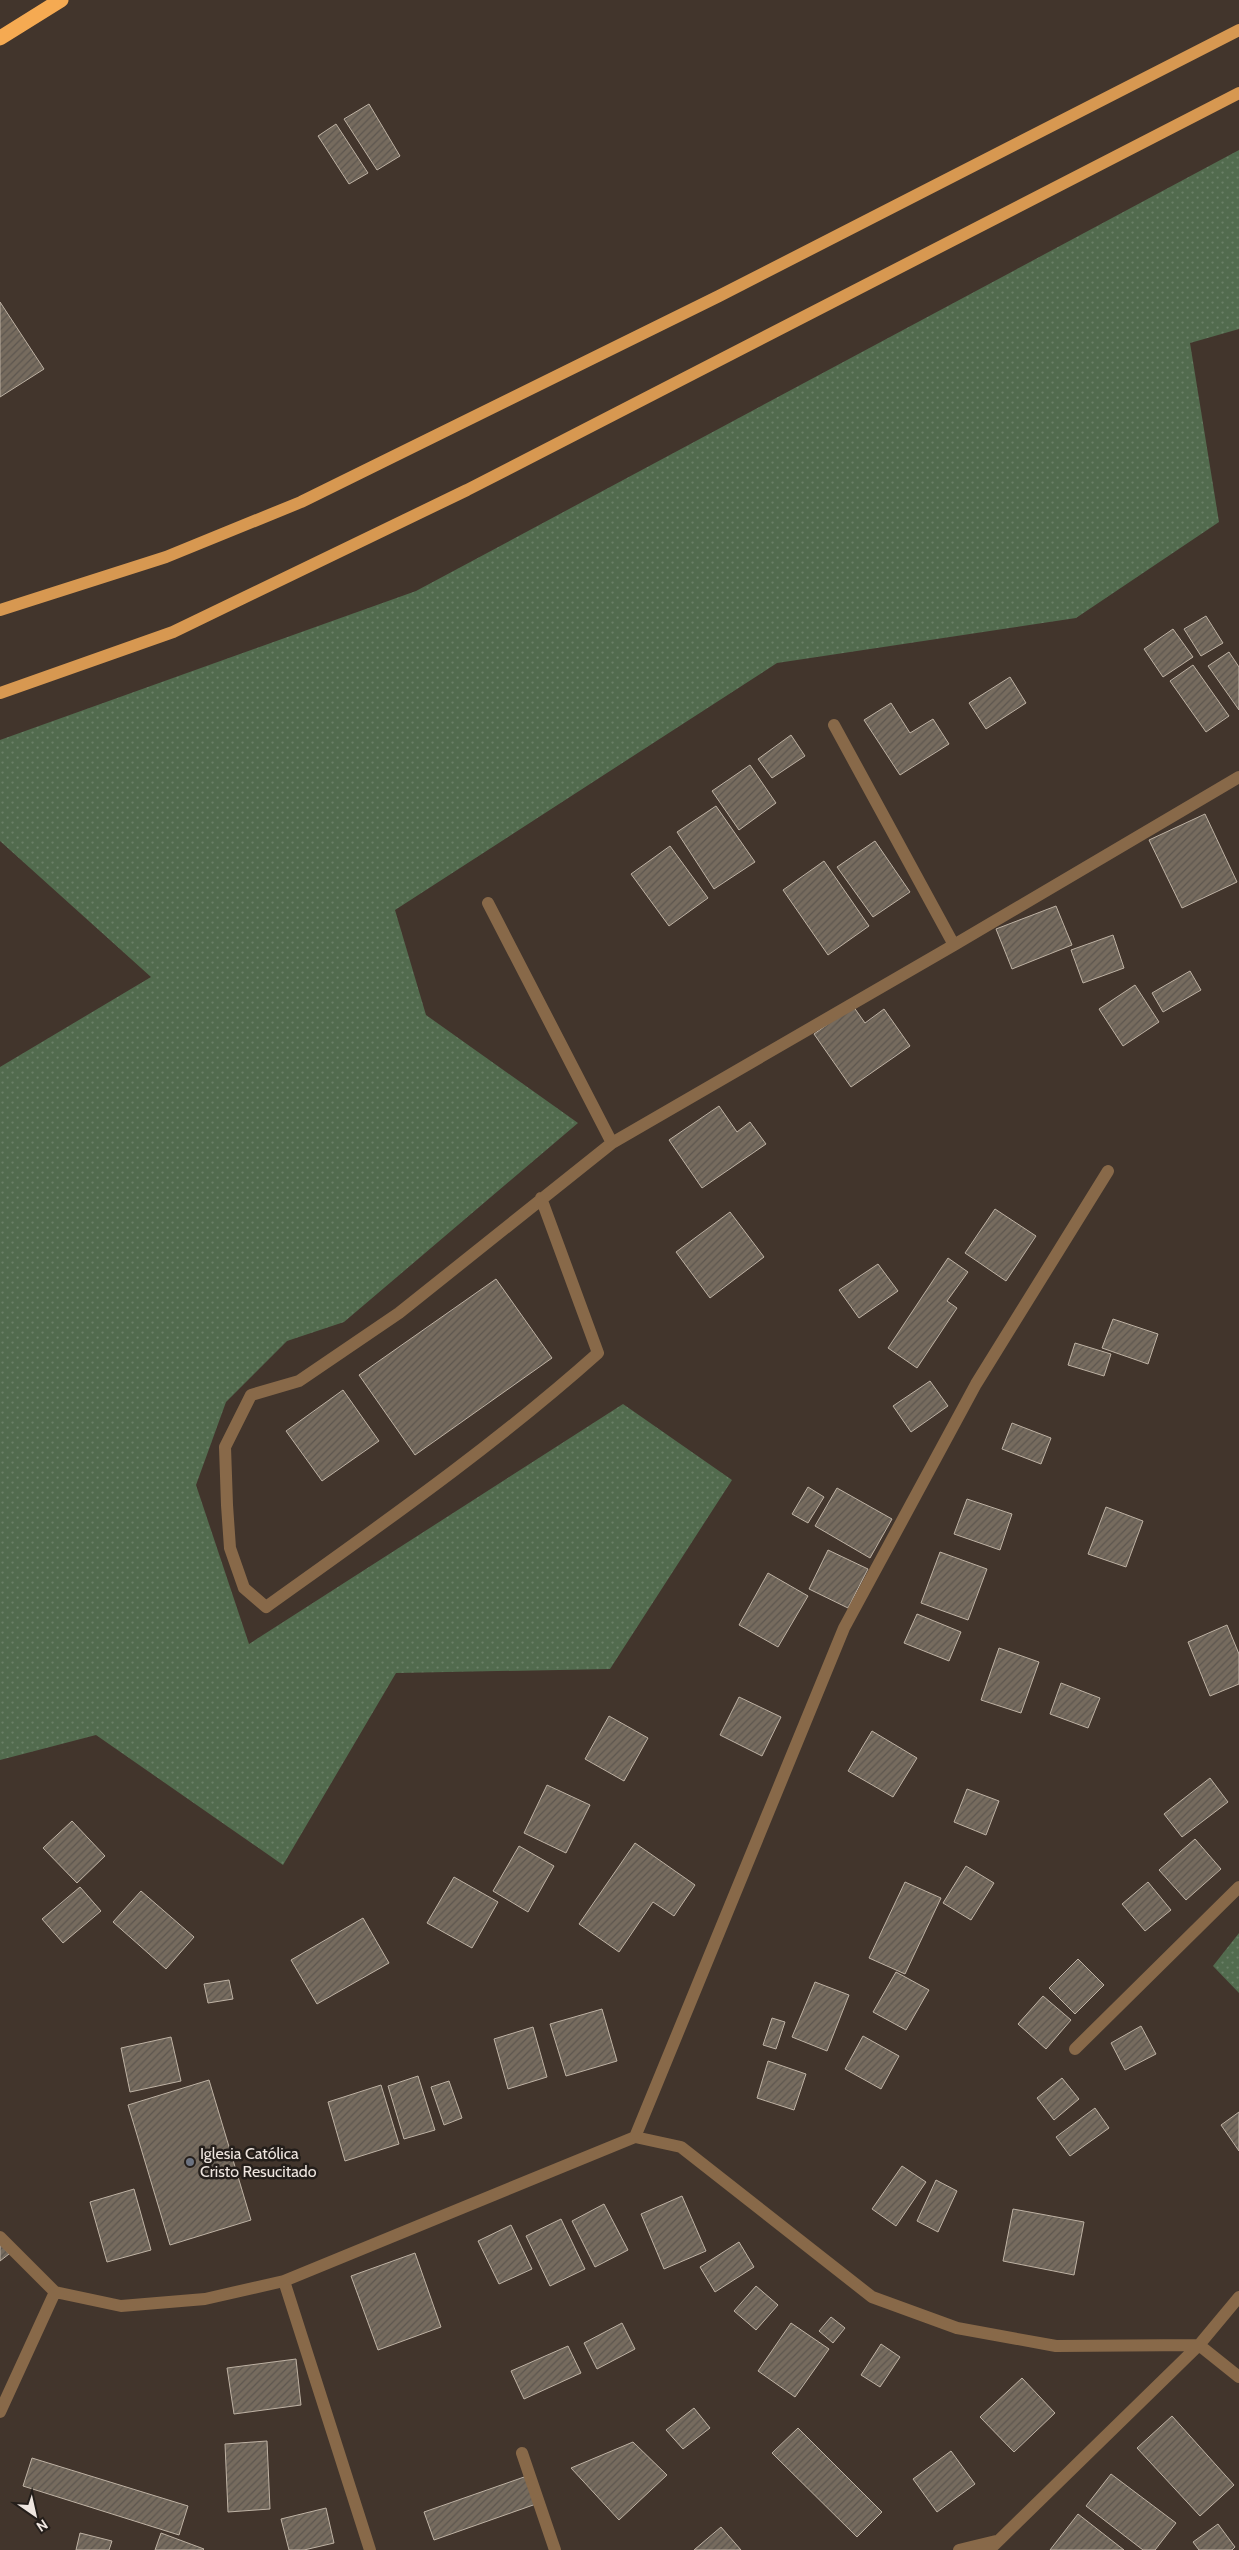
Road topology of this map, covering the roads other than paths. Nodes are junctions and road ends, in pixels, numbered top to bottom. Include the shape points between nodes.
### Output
1 (61, 0) edge
2 (1239, 30) edge
3 (0, 38) edge
4 (1239, 94) edge
5 (0, 610) edge
6 (0, 693) edge
7 (834, 725) dead end
8 (1239, 777) edge
9 (488, 903) dead end
10 (954, 945) junction
11 (612, 1143) junction
12 (1108, 1171) dead end
13 (541, 1198) junction
14 (1239, 1888) edge
15 (1075, 2049) dead end
16 (635, 2137) junction
17 (0, 2237) edge
18 (284, 2281) junction
19 (55, 2292) junction
20 (1239, 2297) edge
21 (1199, 2344) junction
22 (1239, 2377) edge
23 (0, 2412) edge
24 (522, 2453) dead end
25 (992, 2546) edge
26 (370, 2550) edge
27 (555, 2550) edge
28 (959, 2550) edge

1 - 3 highway
2 - 5 main road via 710,300 300,502 166,557
4 - 6 main road via 458,494 172,632
7 - 10 street
8 - 10 street
9 - 11 street
10 - 11 street
11 - 13 street
12 - 16 street via 976,1384 844,1628
13 - 13 street via 399,1313 299,1381 251,1395 225,1446 230,1548 244,1588 266,1607 544,1402 598,1353
14 - 15 street
16 - 18 street
16 - 21 street via 681,2147 872,2297 957,2328 1056,2346
17 - 19 street
18 - 19 street via 205,2299 121,2306
18 - 26 street
19 - 23 street
20 - 21 street
21 - 22 street
21 - 25 street
24 - 27 street
25 - 28 street

